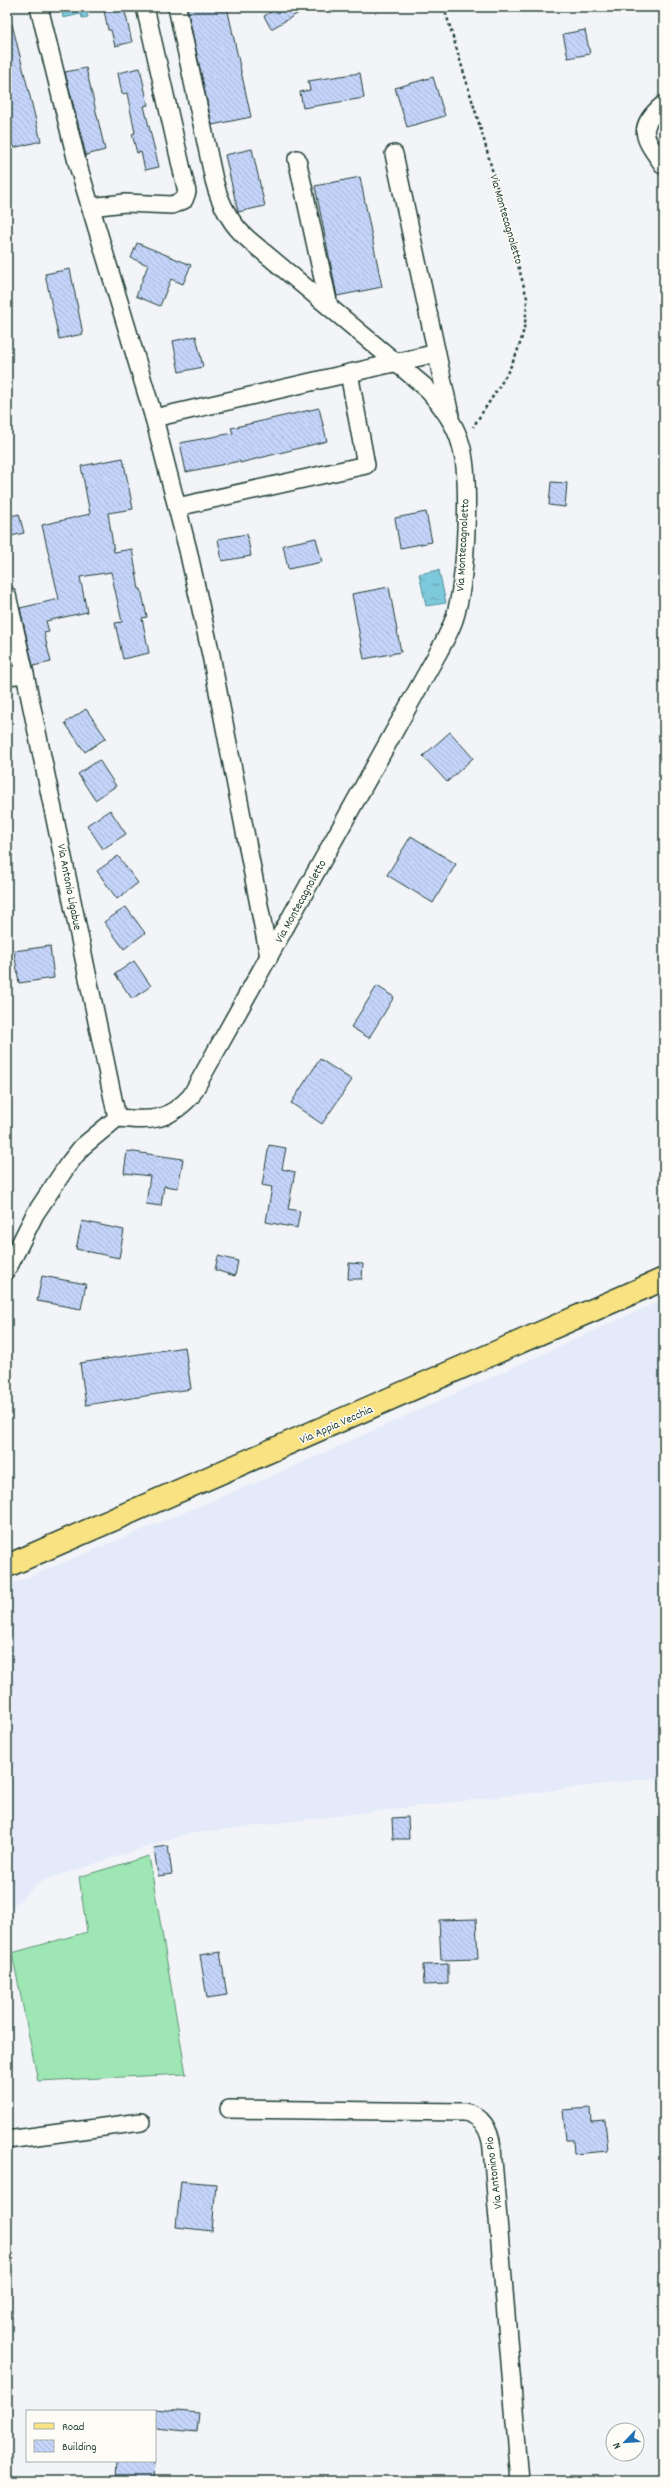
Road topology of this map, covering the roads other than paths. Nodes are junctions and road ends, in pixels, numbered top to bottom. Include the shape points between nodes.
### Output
1 (39, 7) edge
2 (146, 7) edge
3 (177, 7) edge
4 (664, 104) edge
5 (394, 154) dead end
6 (297, 159) dead end
7 (664, 166) edge
8 (90, 207) junction
9 (329, 306) junction
10 (437, 353) junction
11 (397, 362) junction
12 (349, 373) junction
13 (154, 418) junction
14 (451, 421) junction
15 (177, 507) junction
16 (7, 595) edge
17 (25, 674) junction
18 (7, 676) edge
19 (269, 956) junction
20 (117, 1118) junction
21 (7, 1270) edge
22 (664, 1279) edge
23 (7, 1566) edge
24 (230, 2109) dead end
25 (141, 2122) dead end
26 (7, 2140) edge
27 (520, 2481) edge

1 - 8 street
2 - 8 street via 187,182 187,192 184,200 172,205 125,203
3 - 9 street, Via Montecagnoletto via 214,180 223,208 243,235
4 - 7 street via 646,123 644,134
5 - 10 street
6 - 9 street
8 - 13 street
9 - 11 street, Via Montecagnoletto
10 - 11 street
10 - 14 street
11 - 12 street
11 - 14 street, Via Montecagnoletto via 424,386
12 - 13 street
12 - 15 street via 366,465
13 - 15 street
14 - 19 street, Via Montecagnoletto via 461,445 466,482 461,590 452,624
15 - 19 street via 211,655
16 - 17 street, Via Antonio Ligabue
17 - 18 street
17 - 20 street, Via Antonio Ligabue
19 - 20 street, Via Montecagnoletto via 191,1096 182,1106 159,1119 145,1121
20 - 21 street via 82,1147 67,1166 38,1209
22 - 23 main road, Via Appia Vecchia via 106,1525
24 - 27 street, Via Antonino Pio via 464,2112 475,2115 484,2124 492,2148
25 - 26 street

